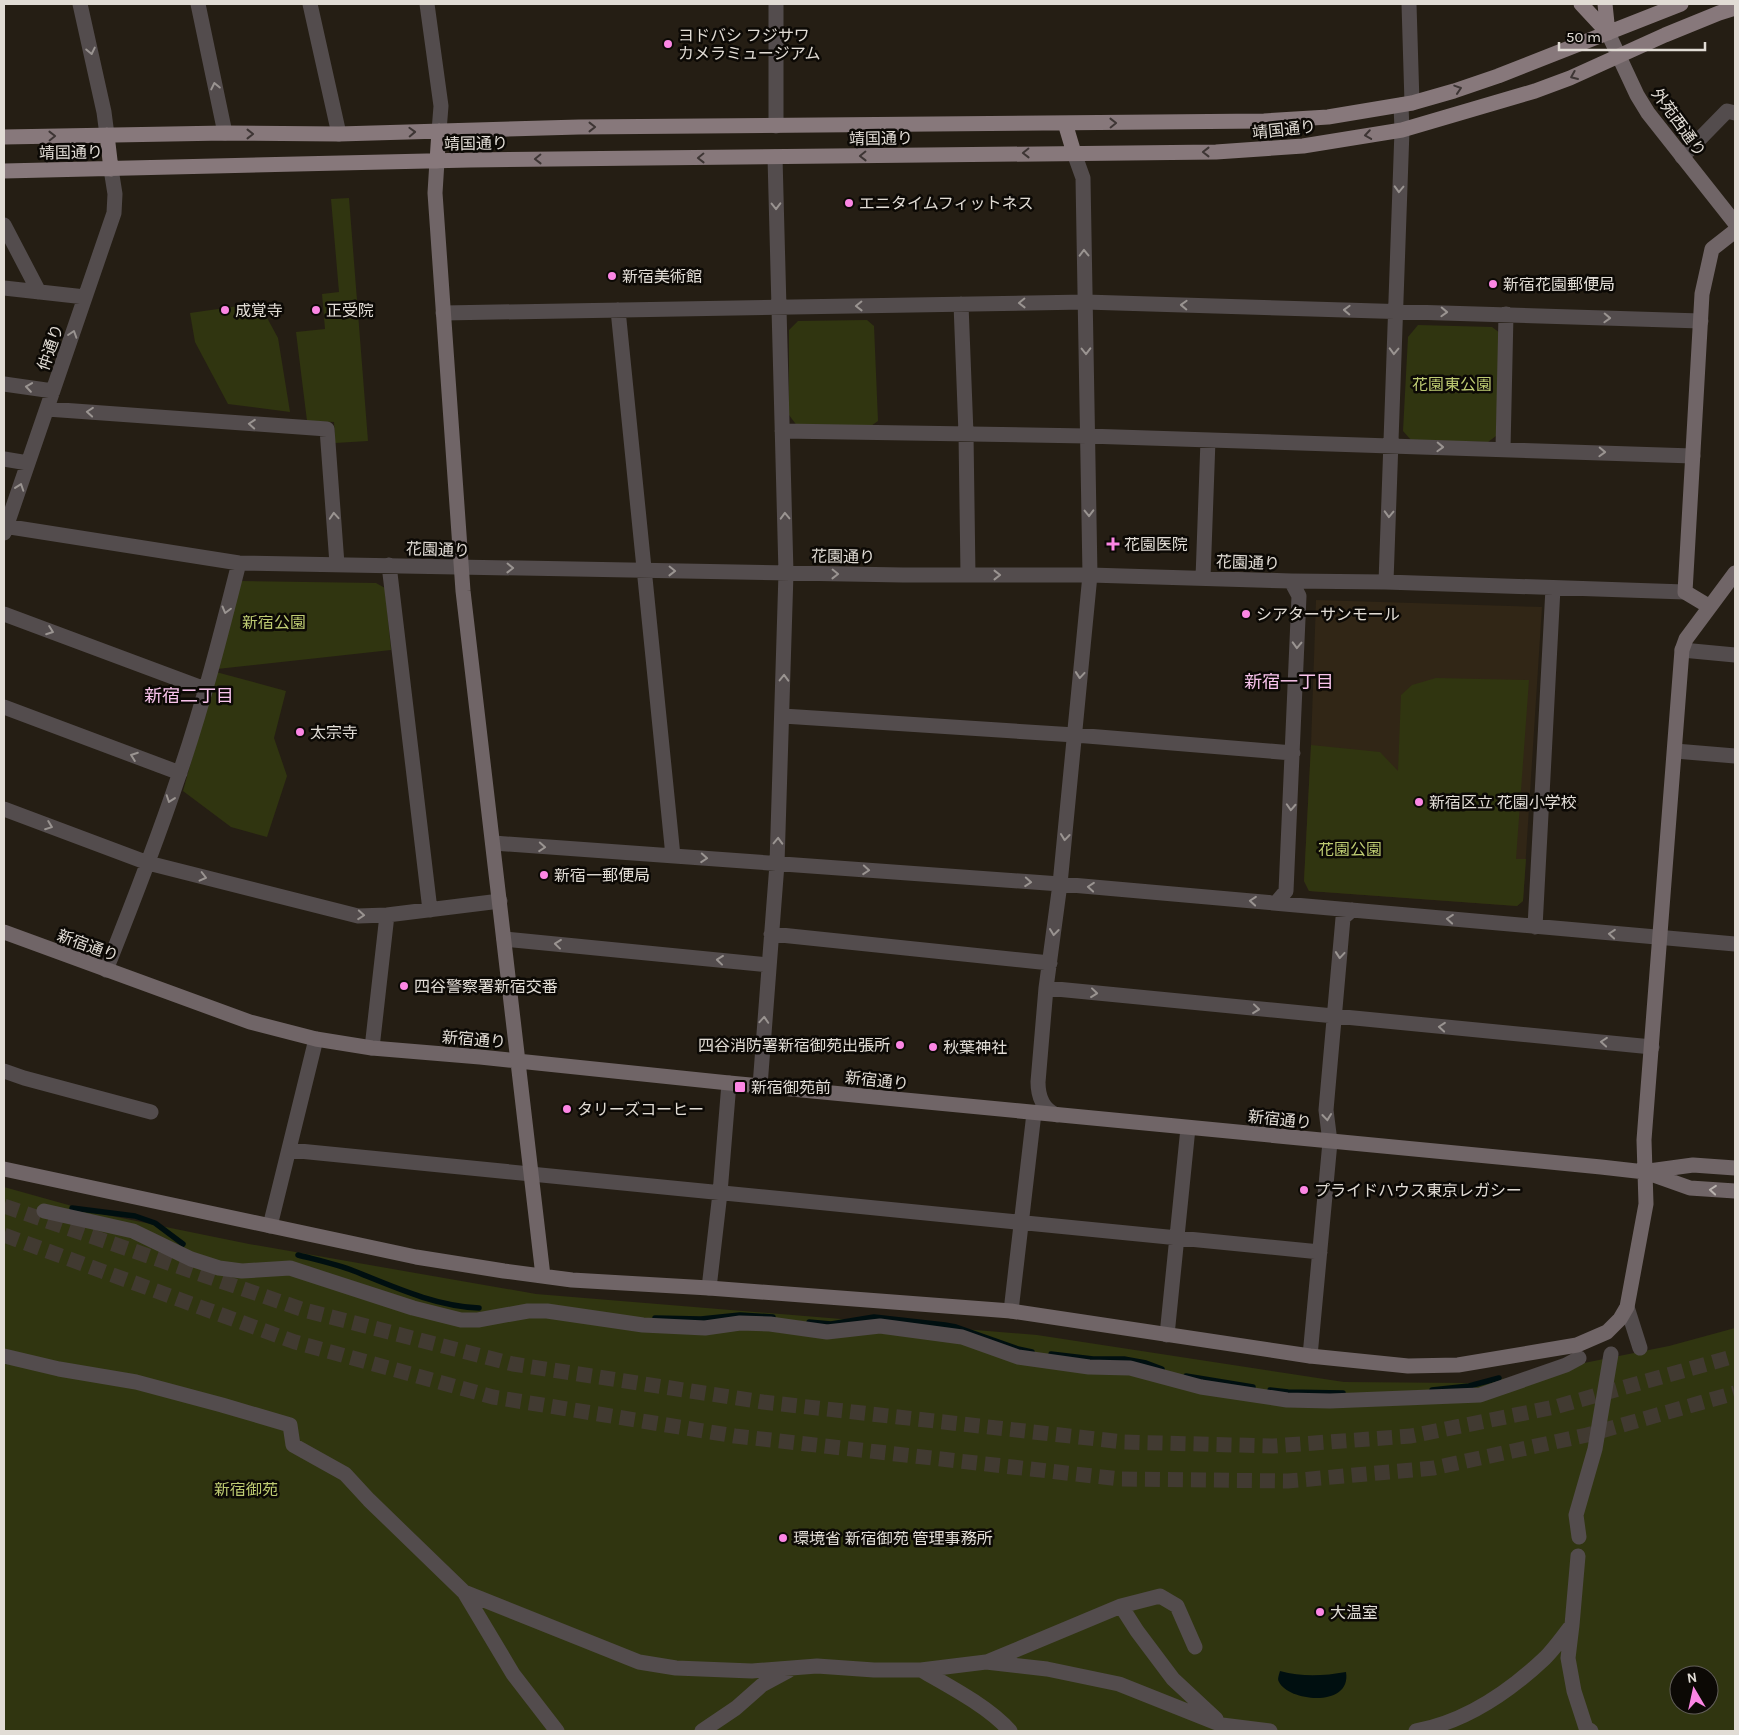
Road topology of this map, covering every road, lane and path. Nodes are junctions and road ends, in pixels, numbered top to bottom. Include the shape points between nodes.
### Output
1 (80, 4) edge
2 (198, 4) edge
3 (310, 4) edge
4 (427, 4) edge
5 (776, 4) edge
6 (1408, 4) edge
7 (1581, 4) edge
8 (1605, 4) edge
9 (1681, 4) edge
10 (1735, 8) edge
11 (1608, 33) junction
12 (1618, 56) junction
13 (1406, 104) junction
14 (1735, 113) edge
15 (1065, 123) junction
16 (776, 126) junction
17 (1402, 130) junction
18 (439, 131) junction
19 (225, 134) junction
20 (339, 134) junction
21 (4, 135) edge
22 (107, 135) junction
23 (1074, 153) junction
24 (774, 157) junction
25 (1682, 157) junction
26 (437, 161) junction
27 (111, 169) junction
28 (4, 171) edge
29 (1735, 223) edge
30 (4, 225) edge
31 (1735, 231) edge
32 (4, 288) edge
33 (39, 292) junction
34 (85, 297) junction
35 (1085, 302) junction
36 (961, 304) junction
37 (778, 307) junction
38 (618, 310) junction
39 (1395, 311) junction
40 (443, 313) junction
41 (1506, 314) junction
42 (1700, 321) junction
43 (4, 384) edge
44 (53, 391) junction
45 (47, 409) junction
46 (782, 431) junction
47 (966, 434) junction
48 (1087, 436) junction
49 (1208, 440) junction
50 (1391, 445) junction
51 (1503, 449) junction
52 (1693, 456) junction
53 (4, 459) edge
54 (28, 463) junction
55 (5, 528) edge
56 (239, 563) junction
57 (337, 564) junction
58 (389, 565) junction
59 (461, 567) junction
60 (645, 571) junction
61 (786, 573) junction
62 (1735, 573) edge
63 (968, 575) junction
64 (1090, 575) junction
65 (1203, 578) junction
66 (1291, 581) junction
67 (1386, 582) junction
68 (1553, 588) junction
69 (1685, 592) junction
70 (1710, 607) junction
71 (4, 614) edge
72 (1682, 650) junction
73 (1735, 655) edge
74 (205, 688) junction
75 (4, 707) edge
76 (783, 716) junction
77 (1075, 735) junction
78 (1675, 751) junction
79 (1293, 753) junction
80 (1735, 756) edge
81 (180, 773) junction
82 (4, 809) edge
83 (493, 843) junction
84 (673, 856) junction
85 (148, 863) junction
86 (777, 864) junction
87 (1060, 884) junction
88 (500, 901) junction
89 (1276, 903) junction
90 (430, 910) junction
91 (1352, 910) junction
92 (387, 915) junction
93 (1535, 927) junction
94 (4, 932) edge
95 (771, 934) junction
96 (1660, 938) junction
97 (504, 939) junction
98 (1735, 944) edge
99 (1050, 963) junction
100 (768, 965) junction
101 (106, 970) junction
102 (1046, 988) junction
103 (1334, 1016) junction
104 (316, 1039) junction
105 (1652, 1047) junction
106 (372, 1048) junction
107 (518, 1061) junction
108 (4, 1071) edge
109 (729, 1084) junction
110 (760, 1086) junction
111 (151, 1112) dead end
112 (1034, 1113) junction
113 (1057, 1115) junction
114 (1188, 1128) junction
115 (1330, 1142) junction
116 (288, 1150) junction
117 (1735, 1168) edge
118 (4, 1169) edge
119 (1645, 1172) junction
120 (531, 1175) junction
121 (1735, 1191) edge
122 (720, 1193) junction
123 (44, 1211) dead end
124 (1022, 1223) junction
125 (270, 1226) junction
126 (1178, 1237) junction
127 (1320, 1252) junction
128 (542, 1276) junction
129 (709, 1288) junction
130 (1011, 1311) junction
131 (1168, 1335) junction
132 (1611, 1354) dead end
133 (4, 1356) edge
134 (1310, 1356) junction
135 (1579, 1358) dead end
136 (1579, 1537) dead end
137 (1578, 1556) dead end
138 (464, 1592) junction
139 (1121, 1606) junction
140 (1572, 1625) junction
141 (1195, 1647) dead end
142 (986, 1662) junction
143 (793, 1668) junction
144 (921, 1670) junction
145 (1221, 1729) edge
146 (557, 1731) edge
147 (702, 1731) edge
148 (1010, 1731) edge
149 (1270, 1731) edge
150 (1416, 1731) edge
151 (1591, 1731) edge

1 -> 22 street
19 -> 2 street
3 - 20 street
4 - 18 street via 441,106
5 - 16 street
6 - 13 street
7 - 11 main road
8 - 11 main road
9 - 11 main road, 靖国通り
10 - 12 main road, 靖国通り
11 - 12 street, 外苑西通り
13 -> 11 main road, 靖国通り via 1498,76
12 -> 17 main road, 靖国通り via 1535,91
12 - 25 street, 外苑西通り via 1648,113
15 -> 13 main road, 靖国通り via 1264,121 1328,117
13 - 17 street
14 - 25 street via 1727,111
15 - 16 main road, 靖国通り
15 - 23 main road
18 -> 16 main road, 靖国通り
17 -> 23 main road, 靖国通り via 1303,146 1216,152
17 -> 39 street
20 -> 18 main road, 靖国通り
18 - 26 main road
19 -> 20 main road, 靖国通り
19 - 22 main road, 靖国通り
21 -> 22 main road, 靖国通り
22 - 27 main road
23 -> 24 main road, 靖国通り
35 -> 23 street via 1083,178
24 -> 26 main road, 靖国通り
24 -> 37 street
25 - 29 street, 外苑西通り
26 - 27 main road, 靖国通り
26 - 40 street via 435,193
27 - 28 main road, 靖国通り
27 - 34 street, 仲通り via 114,213
30 - 33 street
31 - 42 street via 1712,249
32 - 33 street
33 - 34 street
44 -> 34 street, 仲通り
35 -> 36 street
39 -> 35 street
35 -> 48 street
36 -> 37 street
36 - 47 street
37 - 38 street
37 - 46 street
38 - 40 street
38 - 60 street
39 -> 41 street
39 -> 50 street
40 - 59 street
41 -> 42 street
41 - 51 street
42 - 52 street
44 -> 43 street
44 - 45 street, 仲通り
45 - 54 street, 仲通り
57 -> 45 street via 327,429
46 - 47 street
61 -> 46 street
47 - 48 street
47 - 63 street
48 - 49 street
48 -> 64 street
49 - 50 street
49 - 65 street
50 -> 51 street
50 -> 67 street
51 -> 52 street
52 - 69 street
53 - 54 street
55 -> 54 street, 仲通り
55 - 56 street, 花園通り
56 - 57 street, 花園通り
56 -> 74 street
57 - 58 street, 花園通り
58 - 59 street, 花園通り
58 - 90 street
59 -> 60 street, 花園通り
59 - 83 street
60 -> 61 street, 花園通り
60 - 84 street
61 -> 63 street, 花園通り
76 -> 61 street
62 - 70 street
63 -> 64 street, 花園通り
64 - 65 street, 花園通り
64 -> 77 street
65 - 66 street, 花園通り
66 - 67 street, 花園通り
66 -> 79 street via 1299,596
67 - 68 street, 花園通り
68 - 69 street, 花園通り
68 - 93 street
69 - 70 street
70 - 72 street via 1686,639
71 -> 74 street
72 - 73 street
72 - 78 street
74 - 81 street
81 -> 75 street
76 - 77 street
86 -> 76 street
77 - 79 street
77 -> 87 street
78 - 80 street
78 - 96 street
79 -> 89 street via 1286,891
81 -> 85 street
82 -> 85 street
83 -> 84 street
83 - 88 street
84 -> 86 street
85 -> 92 street via 358,916
85 - 101 street
86 -> 87 street
86 - 95 street
89 -> 87 street
87 -> 99 street
88 - 90 street
88 - 97 street
89 - 91 street
90 - 92 street
93 -> 91 street
91 -> 103 street via 1343,918
92 - 106 street
96 -> 93 street
94 - 101 street, 新宿通り
95 - 99 street
95 - 100 street
96 - 98 street
96 - 105 street
100 -> 97 street
97 - 107 street
99 - 102 street
110 -> 100 street
101 - 104 street, 新宿通り via 250,1022
102 -> 103 street
102 - 113 street via 1038,1092 1044,1106
105 -> 103 street
103 -> 115 street via 1326,1110
104 - 106 street, 新宿通り
104 - 116 street
105 - 119 street via 1644,1140
106 - 107 street, 新宿通り
107 - 109 street, 新宿通り
107 - 120 street
108 - 111 street
109 - 110 street, 新宿通り
109 - 122 street
110 - 112 street, 新宿通り
112 - 113 street, 新宿通り
112 - 124 street
113 - 114 street, 新宿通り
114 - 115 street, 新宿通り
114 - 126 street
115 - 119 street, 新宿通り
115 - 127 street
116 - 120 street
116 - 125 street
117 - 119 street, 新宿通り via 1693,1165
118 - 125 street
121 -> 119 street, 新宿通り via 1690,1188
119 - 134 street via 1646,1204 1623,1313 1607,1332 1577,1345 1458,1365 1408,1366
120 - 122 street
120 - 128 street
122 - 124 street
122 - 129 street
123 - 135 street via 133,1230 192,1259 219,1268 242,1271 290,1268 461,1320 548,1311 643,1325 705,1328 740,1323 828,1332 880,1326 962,1337 1018,1357 1089,1367 1130,1368 1201,1387 1287,1400 1330,1402 1480,1395
124 - 126 street
124 - 130 street
125 - 128 street via 416,1257
126 - 127 street
126 - 131 street
127 - 134 street
128 - 129 street
129 - 130 street
130 - 131 street
131 - 134 street
132 - 136 street via 1595,1449 1576,1515
133 - 138 street via 136,1382 290,1425 293,1445 345,1474
137 - 140 street
138 - 143 street via 639,1662 676,1668 752,1671
138 - 146 street via 513,1674
139 - 141 street via 1160,1596 1177,1606
139 - 142 street
139 - 145 street via 1136,1632 1173,1679
140 - 150 street via 1546,1657 1473,1712
140 - 151 street via 1568,1658 1574,1690 1586,1728
142 - 144 street
142 - 145 street via 1047,1669 1119,1684
143 - 144 street
143 - 147 street via 762,1685
144 - 148 street via 994,1716
145 - 149 street

